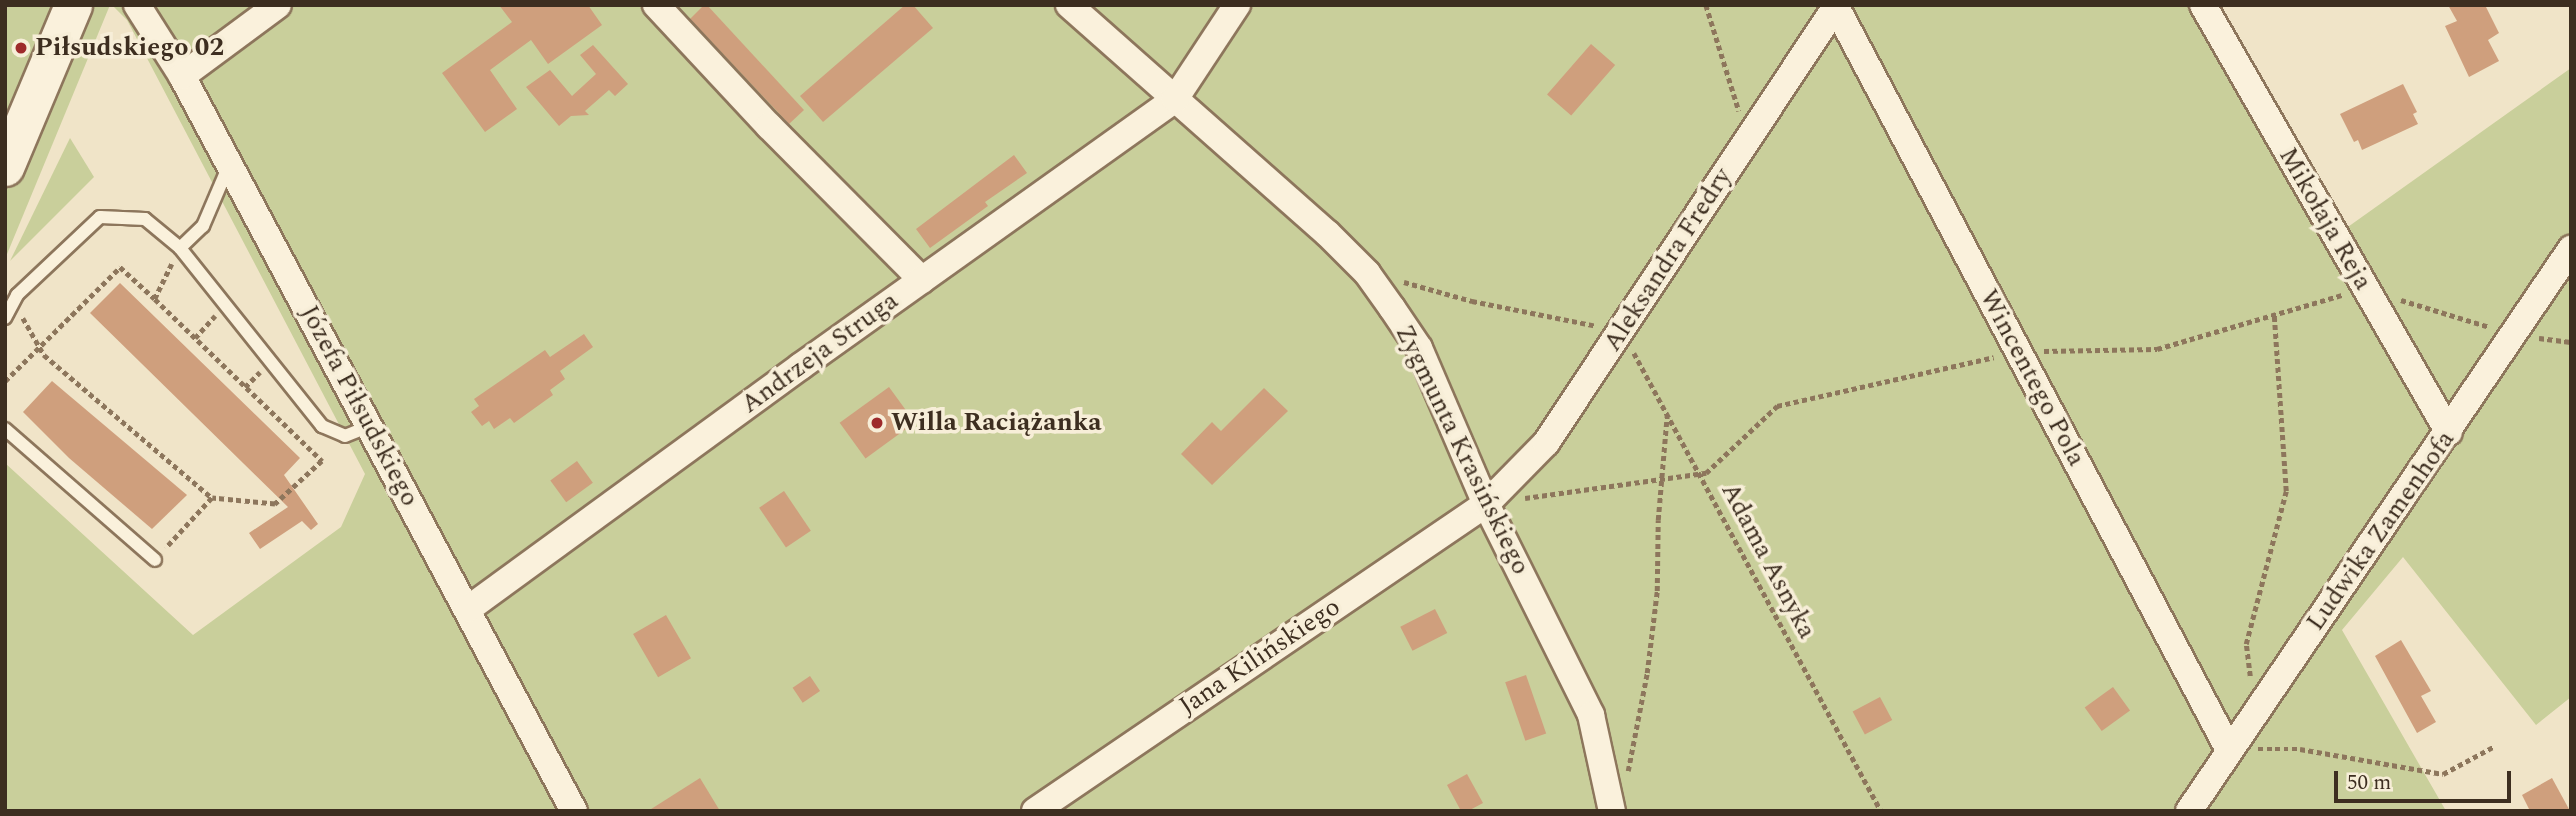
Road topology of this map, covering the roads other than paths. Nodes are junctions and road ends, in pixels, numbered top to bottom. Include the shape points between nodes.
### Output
1 (73, 5) edge
2 (137, 5) edge
3 (278, 5) edge
4 (656, 5) edge
5 (1069, 5) edge
6 (1237, 5) edge
7 (2203, 5) edge
8 (1836, 6) edge
9 (182, 76) junction
10 (1175, 99) junction
11 (229, 165) junction
12 (5, 167) edge
13 (180, 248) junction
14 (2571, 249) edge
15 (922, 279) junction
16 (5, 318) edge
17 (370, 426) junction
18 (5, 429) edge
19 (2449, 432) junction
20 (1486, 503) junction
21 (155, 560) road end
22 (468, 610) junction
23 (2229, 750) junction
24 (574, 811) edge
25 (1035, 811) edge
26 (1612, 811) edge
27 (2189, 811) edge

1 - 12 street
2 - 9 street, Józefa Piłsudskiego
3 - 9 street
4 - 15 street
5 - 10 street, Zygmunta Krasińskiego
6 - 10 street
7 - 19 street, Mikołaja Reja
8 - 20 street, Aleksandra Fredry via 1546,443
8 - 23 street, Wincentego Pola
9 - 11 street, Józefa Piłsudskiego
10 - 15 street, Andrzeja Struga
10 - 20 street, Zygmunta Krasińskiego via 1367,272 1419,348
11 - 13 lane via 203,226
11 - 17 street, Józefa Piłsudskiego
13 - 16 lane via 145,219 100,217 17,295
13 - 17 lane via 322,426 345,436
14 - 19 street, Ludwika Zamenhofa
15 - 22 street, Andrzeja Struga
17 - 22 street, Józefa Piłsudskiego
18 - 21 lane
19 - 23 street, Ludwika Zamenhofa
20 - 25 street, Jana Kilińskiego
20 - 26 street, Zygmunta Krasińskiego via 1591,715
22 - 24 street, Józefa Piłsudskiego
23 - 27 street, Ludwika Zamenhofa

